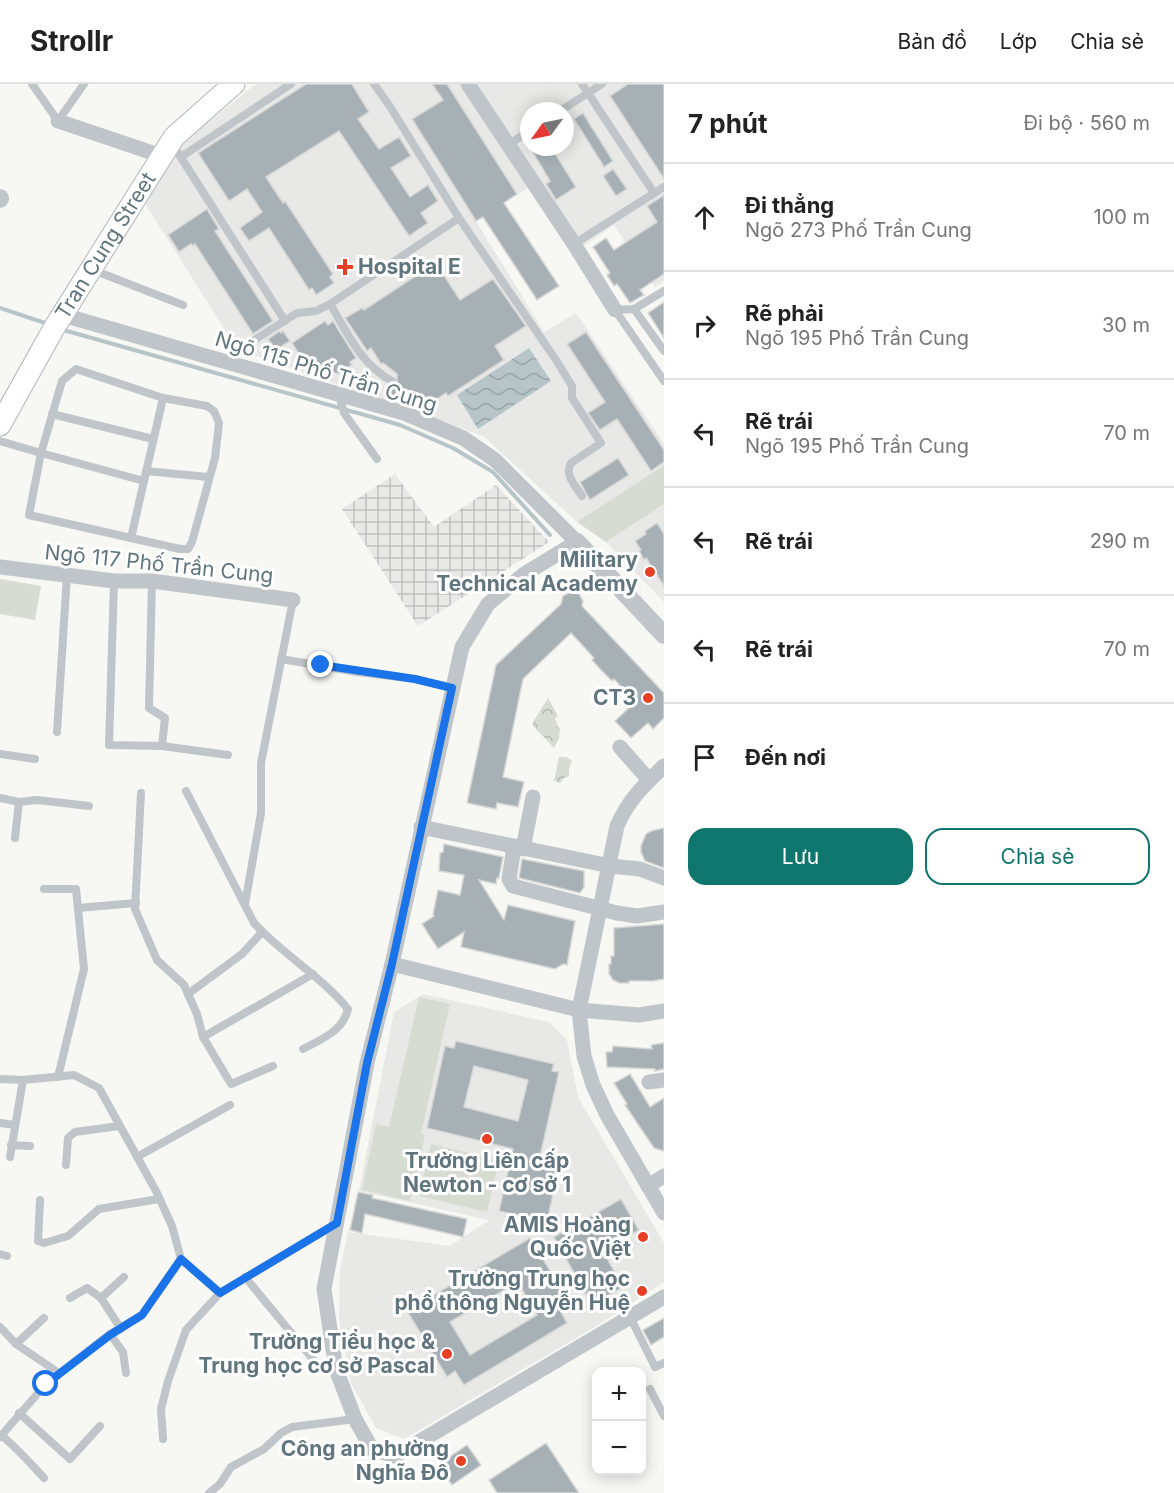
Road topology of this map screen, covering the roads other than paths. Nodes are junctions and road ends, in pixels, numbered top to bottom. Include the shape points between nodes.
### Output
1 (32, 84) edge
2 (84, 84) edge
3 (234, 84) edge
4 (291, 84) edge
5 (374, 84) edge
6 (468, 84) edge
7 (582, 84) edge
8 (602, 84) edge
9 (215, 91) edge
10 (588, 93) junction
11 (574, 102) edge
12 (58, 121) junction
13 (520, 137) edge
14 (508, 144) junction
15 (171, 152) junction
16 (664, 187) edge
17 (654, 193) junction
18 (459, 218) junction
19 (574, 244) junction
20 (92, 269) junction
21 (664, 291) edge
22 (183, 304) dead end
23 (330, 304) junction
24 (634, 309) junction
25 (615, 310) junction
26 (59, 320) junction
27 (285, 321) junction
28 (253, 341) dead end
29 (664, 351) edge
30 (392, 381) dead end
31 (664, 381) edge
32 (163, 398) junction
33 (342, 404) junction
34 (52, 414) junction
35 (2, 415) edge
36 (153, 439) junction
37 (0, 441) edge
38 (41, 453) junction
39 (377, 459) dead end
40 (146, 471) junction
41 (208, 477) junction
42 (144, 481) junction
43 (582, 496) dead end
44 (131, 538) junction
45 (577, 542) junction
46 (0, 567) edge
47 (67, 575) junction
48 (114, 581) junction
49 (152, 581) junction
50 (293, 600) joint
51 (664, 635) edge
52 (281, 659) junction
53 (452, 688) junction
54 (57, 732) dead end
55 (162, 746) junction
56 (620, 747) dead end
57 (0, 754) edge
58 (228, 755) dead end
59 (35, 759) dead end
60 (664, 766) edge
61 (649, 780) junction
62 (186, 791) dead end
63 (141, 793) dead end
64 (533, 797) dead end
65 (0, 798) edge
66 (19, 802) junction
67 (89, 807) dead end
68 (421, 827) junction
69 (15, 838) dead end
70 (518, 848) junction
71 (610, 866) junction
72 (664, 878) edge
73 (44, 889) dead end
74 (136, 903) junction
75 (245, 904) junction
76 (78, 908) junction
77 (600, 908) junction
78 (664, 912) edge
79 (262, 932) junction
80 (392, 964) junction
81 (313, 974) junction
82 (188, 994) junction
83 (579, 1010) junction
84 (664, 1011) edge
85 (203, 1037) junction
86 (303, 1049) dead end
87 (273, 1065) dead end
88 (58, 1077) junction
89 (0, 1079) edge
90 (23, 1080) junction
91 (230, 1105) dead end
92 (0, 1123) edge
93 (15, 1125) junction
94 (119, 1126) junction
95 (11, 1145) junction
96 (30, 1146) dead end
97 (10, 1157) dead end
98 (137, 1157) junction
99 (66, 1165) dead end
100 (664, 1176) edge
101 (648, 1186) junction
102 (159, 1198) junction
103 (40, 1200) dead end
104 (664, 1213) edge
105 (337, 1223) junction
106 (181, 1259) junction
107 (124, 1277) dead end
108 (245, 1277) junction
109 (220, 1293) junction
110 (664, 1297) edge
111 (70, 1298) dead end
112 (101, 1298) junction
113 (630, 1317) junction
114 (44, 1318) dead end
115 (0, 1327) edge
116 (121, 1329) junction
117 (110, 1335) junction
118 (16, 1344) junction
119 (664, 1363) edge
120 (336, 1369) junction
121 (59, 1373) junction
122 (126, 1373) dead end
123 (650, 1389) dead end
124 (19, 1413) junction
125 (664, 1416) edge
126 (355, 1419) junction
127 (100, 1426) dead end
128 (1, 1436) edge
129 (163, 1439) dead end
130 (44, 1478) dead end
131 (209, 1493) edge

1 - 12 lane
2 - 12 lane
3 - 9 main road, Tran Cung Street
4 - 15 lane
5 - 18 lane
6 - 14 street
7 - 10 lane
8 - 10 lane
9 - 15 main road, Tran Cung Street
10 - 11 lane
10 - 17 lane
12 - 15 street
13 - 14 lane
14 - 19 street
15 - 20 main road, Tran Cung Street
15 - 27 lane
16 - 17 lane
17 - 19 lane
18 - 23 lane
18 - 43 lane via 572,386 572,398 601,443 568,468
19 - 25 street
20 - 22 lane
20 - 26 main road, Tran Cung Street
21 - 24 lane
23 - 27 lane via 316,311 297,313
23 - 30 lane via 366,363
24 - 25 lane
24 - 29 lane
25 - 31 lane
26 - 33 street, Ngõ 115 Phố Trần Cung
26 - 35 main road, Tran Cung Street
27 - 28 lane
32 - 34 lane via 76,369 62,381
32 - 36 lane
32 - 41 lane via 207,406 214,411 219,423 215,458
33 - 39 lane
33 - 45 street, Ngõ 115 Phố Trần Cung via 404,413 463,438 495,460
34 - 36 lane
34 - 38 lane
36 - 40 lane
37 - 38 lane
38 - 42 lane
38 - 44 lane via 29,515
40 - 41 lane
40 - 42 lane
41 - 44 lane via 188,549
42 - 44 lane
45 - 51 street
45 - 53 street via 524,575 488,604 462,647
46 - 47 street, Ngõ 117 Phố Trần Cung
47 - 48 street, Ngõ 117 Phố Trần Cung
47 - 54 lane
48 - 49 street, Ngõ 117 Phố Trần Cung
48 - 55 lane via 109,745
49 - 50 street, Ngõ 117 Phố Trần Cung
49 - 55 lane via 149,708 165,718
50 - 52 lane, Ngõ 117 Phố Trần Cung
52 - 53 lane
52 - 75 lane, Ngõ 117 Phố Trần Cung via 261,763 261,813
53 - 68 street
55 - 58 lane
56 - 61 street
57 - 59 lane
60 - 61 street
61 - 71 street via 626,807 617,826
62 - 75 lane
63 - 74 lane
64 - 70 street
65 - 66 lane
66 - 67 lane via 38,800
66 - 69 lane
68 - 70 street
68 - 80 street
70 - 71 street
70 - 77 street via 509,879 513,886
71 - 72 street via 640,869
71 - 77 street
73 - 76 lane via 76,889
74 - 76 lane
74 - 82 lane via 135,909 157,960 184,985
75 - 79 lane
76 - 88 lane via 84,969
77 - 78 street via 637,916
77 - 83 street
79 - 81 lane
79 - 82 lane via 242,954
80 - 83 street
80 - 105 street via 367,1063
81 - 85 lane
81 - 86 lane via 348,1009 345,1021 332,1033
82 - 85 lane
83 - 84 street via 639,1015
83 - 101 street via 592,1085
85 - 87 lane via 231,1084
88 - 90 lane
88 - 94 lane via 74,1076 99,1088
89 - 90 lane
90 - 93 lane
91 - 98 lane
92 - 93 lane
93 - 95 lane
94 - 98 lane
94 - 99 lane via 75,1132 68,1138
95 - 96 lane
95 - 97 lane
98 - 102 lane
100 - 101 street
101 - 104 street
102 - 103 lane via 99,1209 68,1236 44,1243 38,1241
102 - 106 lane
105 - 108 lane
105 - 120 street via 324,1289
106 - 109 lane
106 - 116 lane via 142,1315
107 - 112 lane
108 - 109 lane
108 - 120 lane via 316,1363
109 - 129 lane via 186,1330 161,1409
110 - 113 street
111 - 112 lane via 87,1287
112 - 116 lane
113 - 119 lane via 655,1367
113 - 126 street via 395,1456 372,1449
114 - 118 lane
115 - 118 lane
116 - 117 lane
117 - 121 lane
117 - 122 lane via 123,1352
118 - 121 lane
120 - 126 street
121 - 124 lane
123 - 125 lane
124 - 127 lane via 70,1459
124 - 128 lane
126 - 131 lane via 292,1427 264,1449 231,1467
128 - 130 lane via 19,1449

